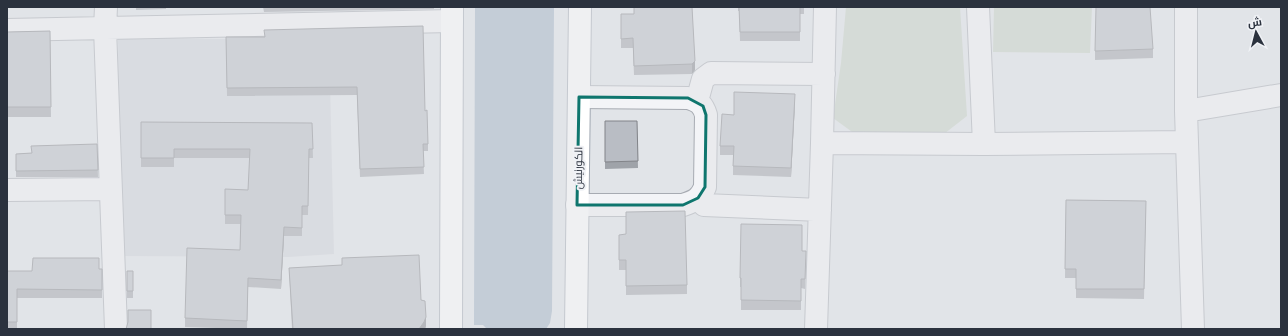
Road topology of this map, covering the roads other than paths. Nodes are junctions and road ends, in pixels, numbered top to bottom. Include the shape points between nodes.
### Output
1 (106, 7) edge
2 (580, 7) edge
3 (825, 7) edge
4 (978, 7) edge
5 (1186, 7) edge
6 (452, 14) edge
7 (105, 28) junction
8 (7, 30) edge
9 (824, 74) junction
10 (1281, 95) edge
11 (579, 97) junction
12 (697, 101) junction
13 (1186, 111) junction
14 (1187, 142) junction
15 (822, 143) junction
16 (984, 144) junction
17 (110, 189) junction
18 (7, 190) edge
19 (698, 198) junction
20 (577, 205) junction
21 (820, 210) junction
22 (116, 329) edge
23 (451, 329) edge
24 (576, 329) edge
25 (816, 329) edge
26 (1193, 329) edge

1 - 7 street
2 - 11 main road, الكورنيش
3 - 9 street
4 - 16 street
5 - 13 street
6 - 7 street
6 - 23 main road
7 - 8 street
7 - 17 street
9 - 12 street via 711,73 703,79
9 - 15 street
10 - 13 street
11 - 12 street via 688,98
11 - 20 main road, الكورنيش
12 - 19 street via 703,106 706,114 705,187
13 - 14 street
14 - 16 street
14 - 26 street
15 - 16 street
15 - 21 street
17 - 18 street
17 - 22 street
19 - 20 street via 683,205
19 - 21 street via 704,205
20 - 24 main road, الكورنيش
21 - 25 street

